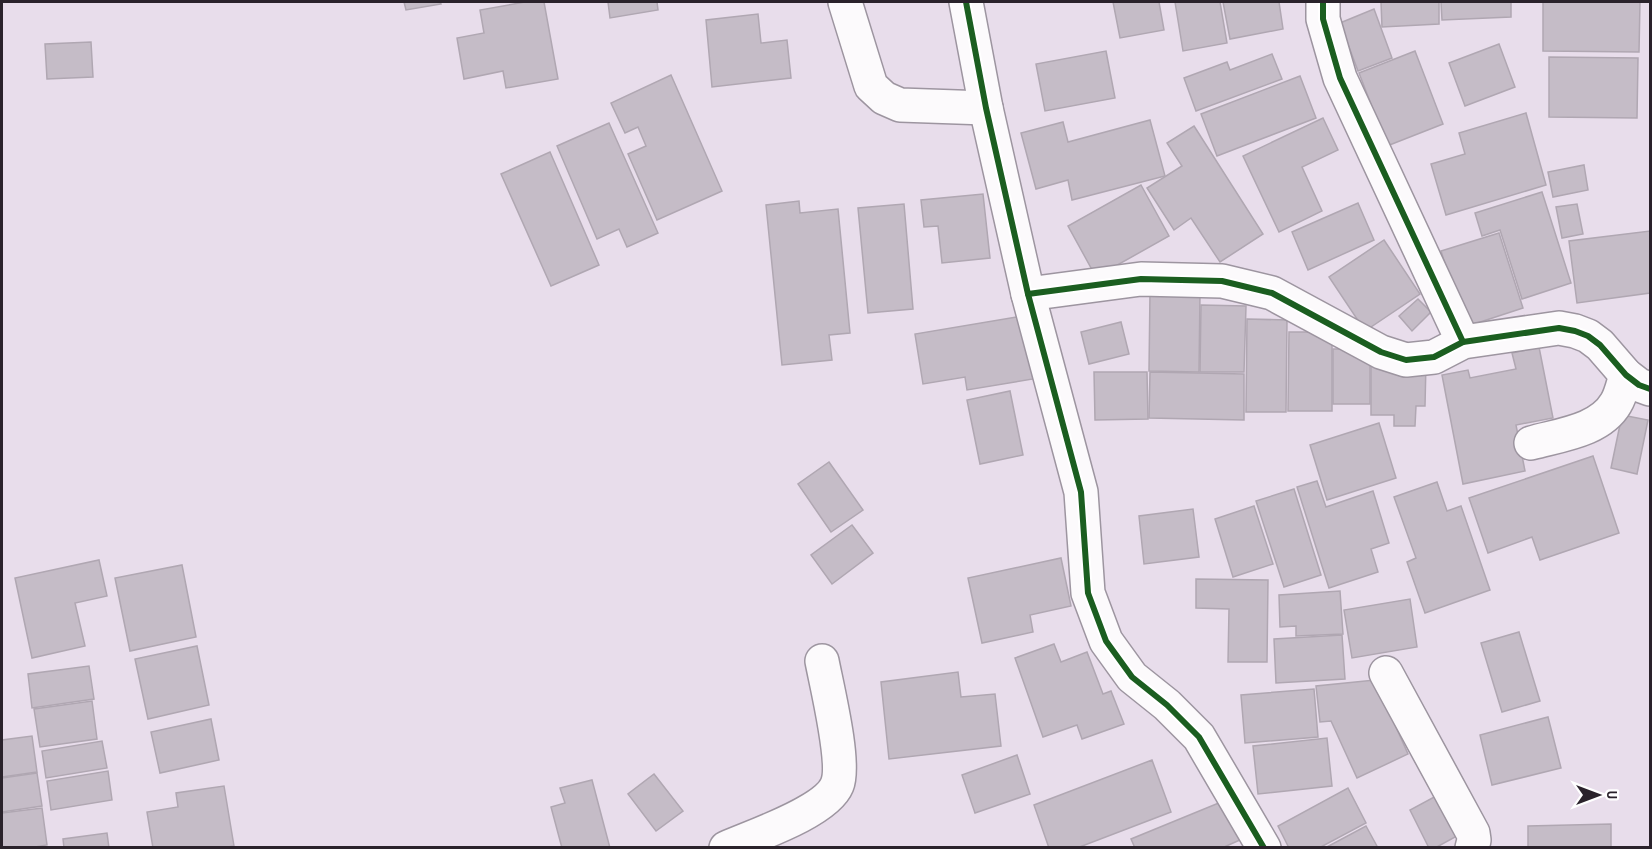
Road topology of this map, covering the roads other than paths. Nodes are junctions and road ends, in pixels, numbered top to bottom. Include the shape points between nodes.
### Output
1 (845, 2) edge
2 (966, 2) edge
3 (1323, 2) edge
4 (987, 108) junction
5 (1028, 294) junction
6 (1464, 342) junction
7 (1638, 382) edge
8 (1531, 443) dead end
9 (822, 661) dead end
10 (1386, 673) dead end
11 (726, 848) edge
12 (1264, 848) edge
13 (1472, 848) edge

1 - 4 street via 871,86 884,98 900,105
2 - 4 street
3 - 6 street via 1323,19 1340,78
4 - 5 street
5 - 6 street via 1141,279 1222,281 1272,293 1381,352 1406,360 1434,357
5 - 12 street via 1081,492 1088,593 1106,641 1132,677 1199,737
6 - 7 street via 1559,328 1575,331 1600,345
7 - 8 street via 1590,426
9 - 11 street via 841,765 837,785 824,801 806,813
10 - 13 street via 1473,833

